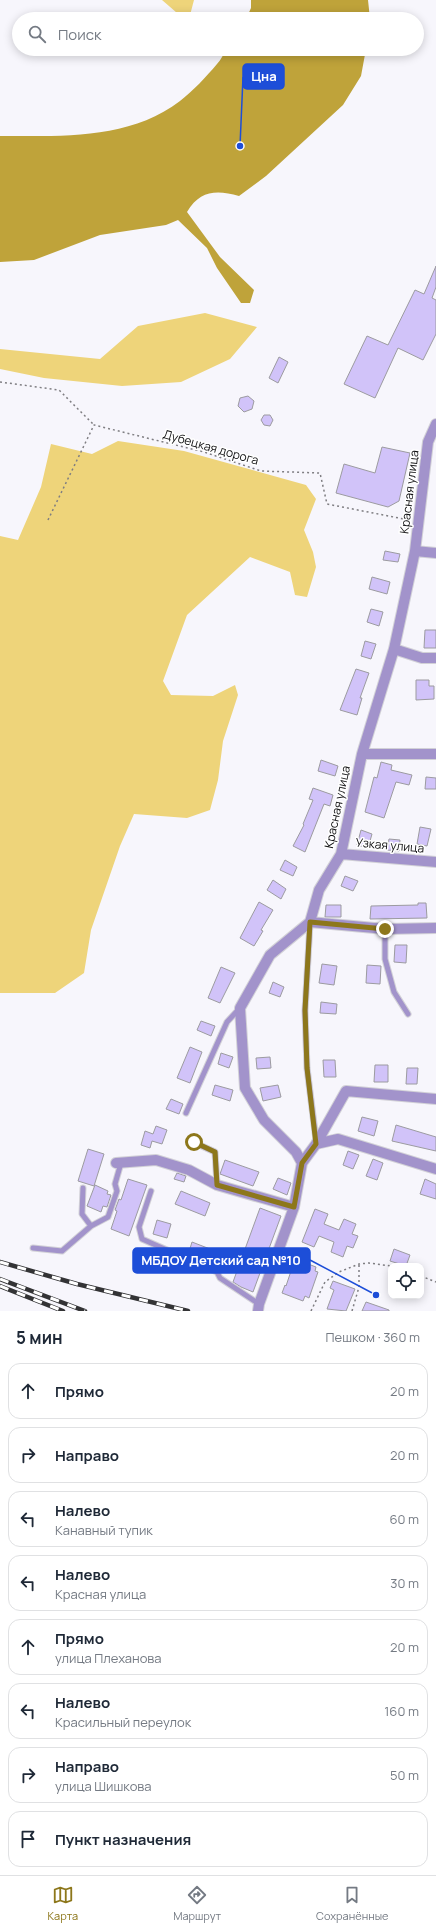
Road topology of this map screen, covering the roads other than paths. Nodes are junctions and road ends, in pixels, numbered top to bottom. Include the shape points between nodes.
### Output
1 (436, 424) edge
2 (414, 551) junction
3 (436, 553) edge
4 (394, 649) junction
5 (436, 658) edge
6 (362, 754) junction
7 (436, 754) edge
8 (342, 854) junction
9 (436, 862) edge
10 (310, 922) junction
11 (436, 928) edge
12 (385, 929) junction
13 (240, 1008) junction
14 (408, 1014) dead end
15 (436, 1099) edge
16 (186, 1113) dead end
17 (194, 1142) dead end
18 (316, 1144) junction
19 (118, 1163) joint
20 (302, 1163) junction
21 (436, 1169) edge
22 (217, 1185) junction
23 (83, 1188) dead end
24 (151, 1191) dead end
25 (294, 1207) junction
26 (91, 1226) junction
27 (33, 1248) dead end
28 (258, 1308) edge

1 - 2 street, Красная улица via 428,442
2 - 3 street
2 - 4 street, Красная улица
4 - 5 street via 422,658
4 - 6 street, Красная улица
6 - 7 street
6 - 8 street, Красная улица
8 - 9 street, Узкая улица
8 - 10 street, Красная улица via 319,890
10 - 12 street
10 - 13 street via 270,955
10 - 18 lane via 305,1018 307,1068
11 - 12 street
12 - 14 lane via 385,959 394,992
13 - 16 lane via 227,1022
13 - 20 street via 245,1088 264,1120 296,1152
15 - 18 street via 346,1091
17 - 22 lane via 215,1152
18 - 20 street
18 - 21 street via 338,1139
19 - 22 street via 156,1160 189,1170
19 - 26 lane via 115,1184 117,1191 108,1216
20 - 25 street
22 - 25 street
23 - 26 lane via 82,1214
24 - 28 lane via 138,1227 142,1239 217,1272 220,1278
25 - 28 street
26 - 27 lane via 62,1251

